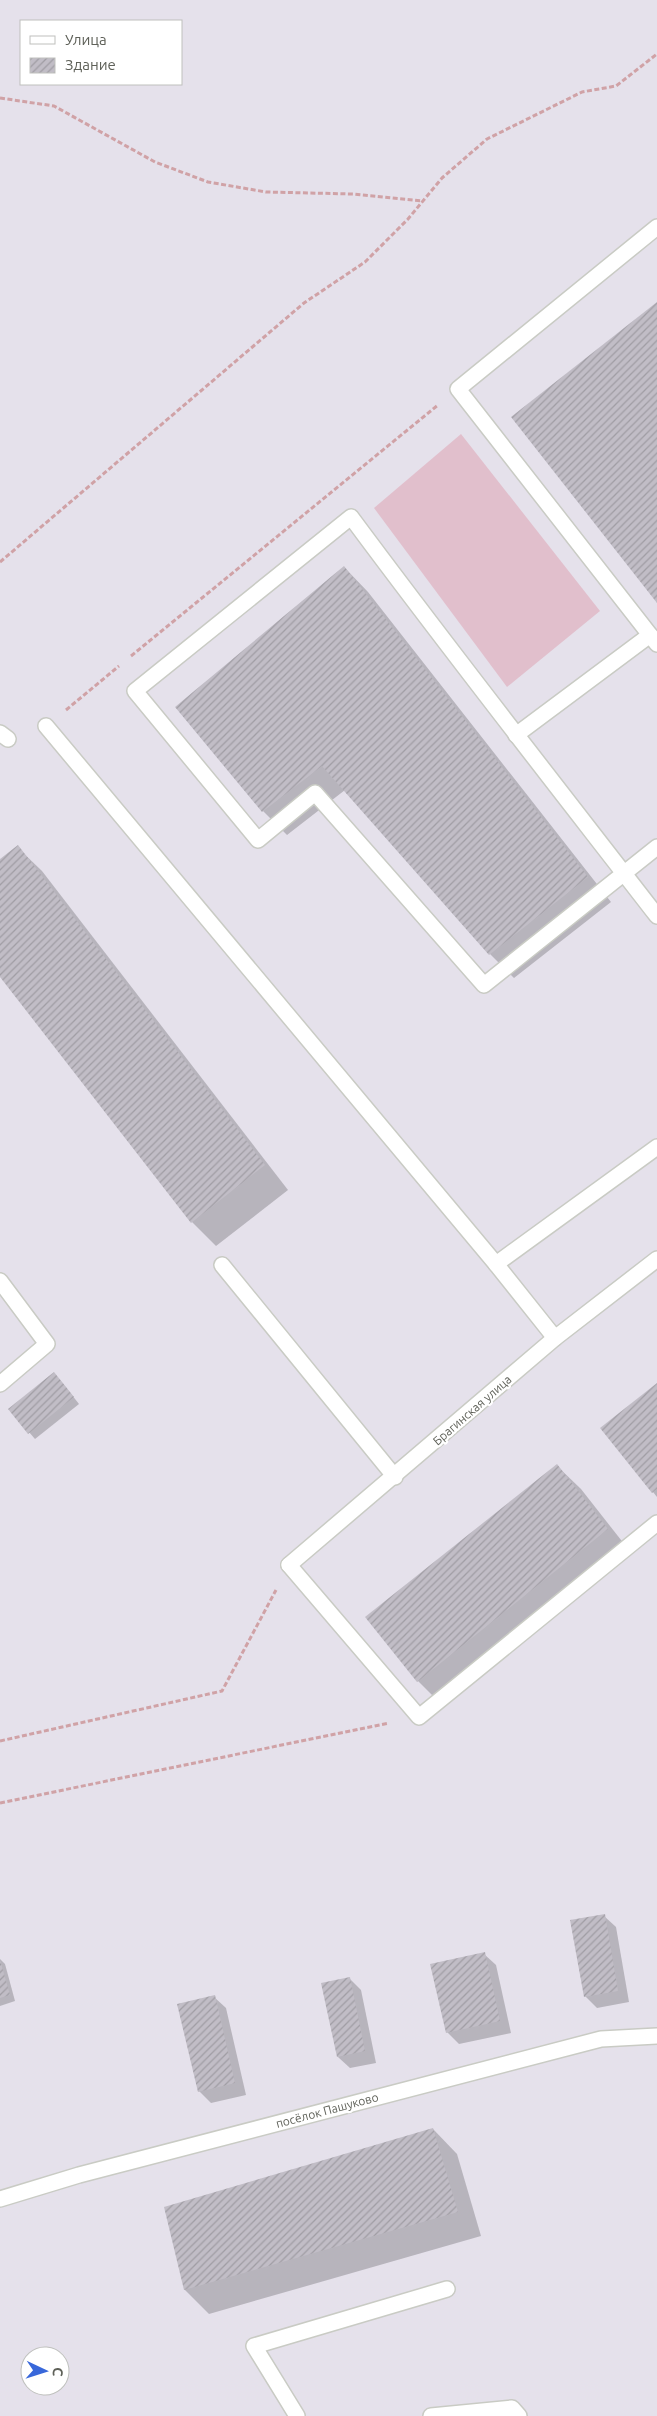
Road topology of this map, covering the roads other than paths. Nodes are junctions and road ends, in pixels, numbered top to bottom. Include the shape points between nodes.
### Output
1 (657, 227) edge
2 (654, 640) edge
3 (46, 726) road end
4 (516, 735) junction
5 (657, 847) edge
6 (624, 874) junction
7 (657, 916) edge
8 (657, 1147) edge
9 (657, 1259) edge
10 (496, 1264) junction
11 (222, 1265) dead end
12 (0, 1281) edge
13 (555, 1338) junction
14 (0, 1384) edge
15 (395, 1477) junction
16 (657, 1522) edge
17 (657, 2036) edge
18 (0, 2199) edge
19 (447, 2289) dead end
20 (297, 2416) edge
21 (431, 2416) edge
22 (519, 2416) edge

1 - 2 street via 458,389
2 - 4 street
3 - 10 street
4 - 6 street
4 - 6 street via 351,517 135,691 258,840 315,793 484,985
5 - 6 street
6 - 7 street
8 - 10 street
9 - 13 street, Брагинская улица
10 - 13 street
11 - 15 street
12 - 14 street via 47,1344
13 - 15 street, Брагинская улица
15 - 16 street, Брагинская улица via 289,1565 419,1717
17 - 18 street, посёлок Пашуково via 600,2039 79,2175
19 - 20 street via 254,2346
21 - 22 street via 512,2408

